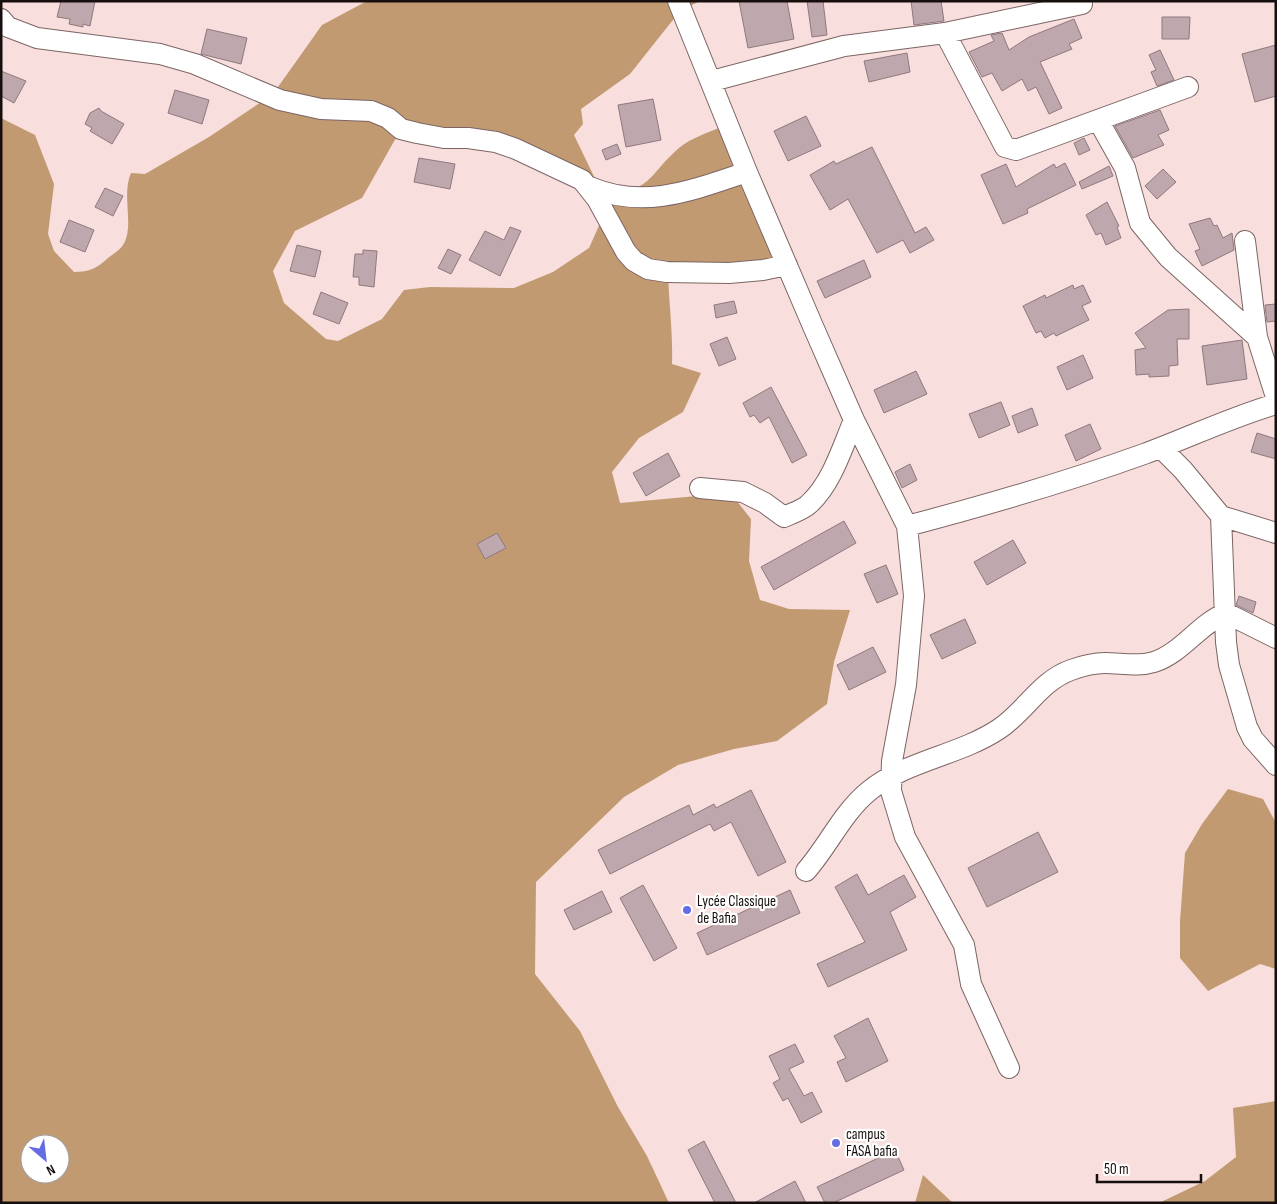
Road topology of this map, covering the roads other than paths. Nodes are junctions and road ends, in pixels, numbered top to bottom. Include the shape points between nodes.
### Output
1 (678, 1) edge
2 (1082, 4) dead end
3 (1, 19) edge
4 (945, 33) junction
5 (712, 81) junction
6 (1188, 87) dead end
7 (1098, 120) junction
8 (747, 172) junction
9 (590, 187) junction
10 (1245, 241) dead end
11 (787, 265) junction
12 (1257, 337) junction
13 (1276, 398) edge
14 (1276, 404) edge
15 (854, 420) junction
16 (1161, 448) junction
17 (700, 488) dead end
18 (1220, 516) junction
19 (907, 526) junction
20 (1276, 533) edge
21 (1226, 614) junction
22 (1276, 638) edge
23 (1276, 765) edge
24 (891, 776) junction
25 (806, 872) dead end
26 (1010, 1068) dead end

1 - 5 street
2 - 4 street
3 - 9 street via 8,27 37,38 160,54 195,64 280,100 321,108 371,111 388,118 401,129 416,133 496,142 562,169
4 - 5 street via 844,46
4 - 7 street via 1005,147 1010,150
5 - 8 street
6 - 7 street
7 - 12 street via 1125,168 1140,224 1168,257
8 - 9 street via 664,196 620,197
8 - 11 street
9 - 11 street via 626,252 648,269 729,273
10 - 12 street
11 - 15 street
12 - 13 street
14 - 16 street
15 - 17 street via 820,492 808,506 784,517 743,492
15 - 19 street
16 - 18 street
16 - 19 street via 1078,477
18 - 20 street
18 - 21 street
19 - 24 street via 914,596 906,685
21 - 22 street
21 - 23 street via 1229,666 1247,727
21 - 24 street via 1203,626 1178,648 1154,662 1093,664 1062,673 1046,683 998,730
24 - 25 street via 854,805
24 - 26 street via 891,791 905,836 964,946 971,984

